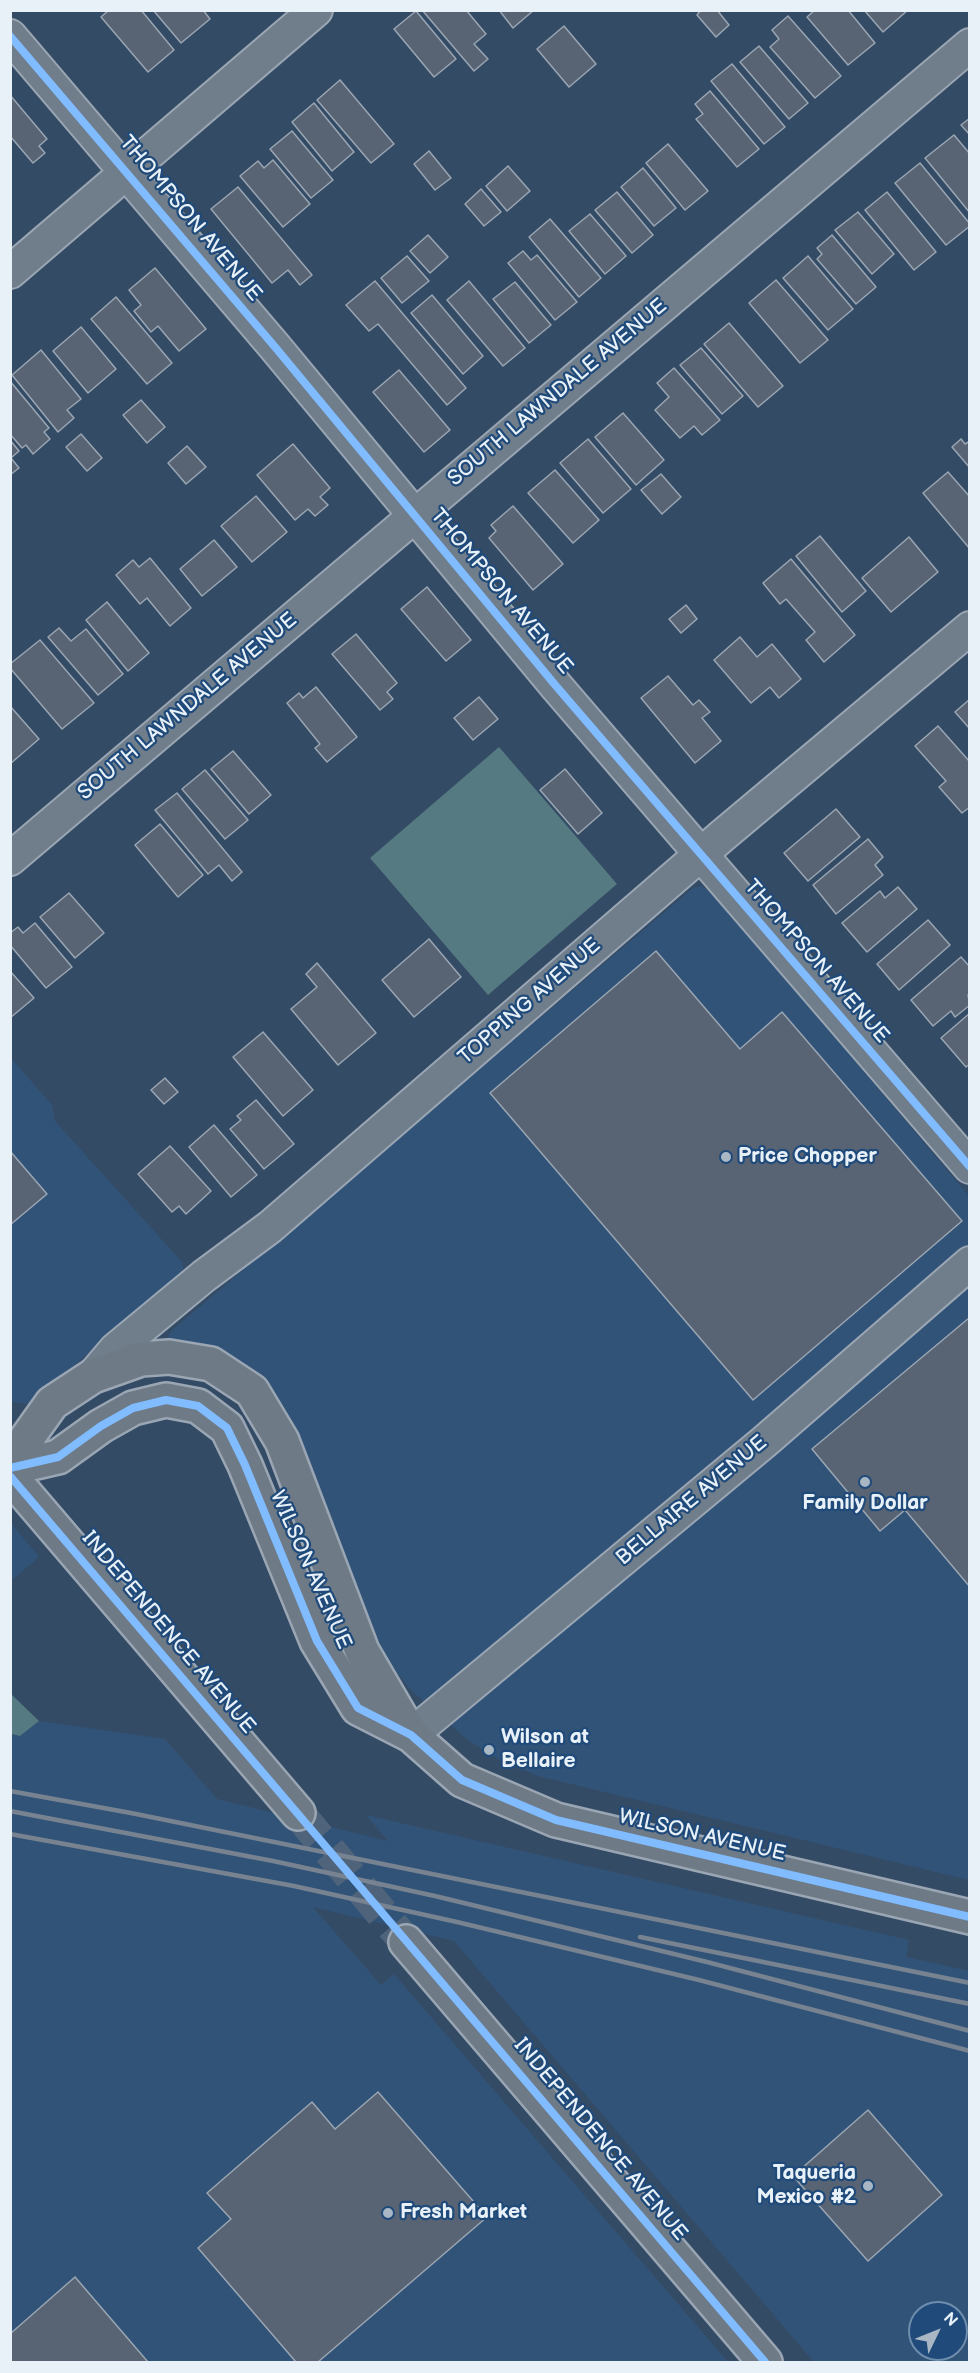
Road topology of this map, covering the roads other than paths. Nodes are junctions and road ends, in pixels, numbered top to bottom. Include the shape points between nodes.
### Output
1 (316, 10) edge
2 (10, 36) edge
3 (969, 45) edge
4 (127, 173) junction
5 (10, 272) edge
6 (413, 515) junction
7 (969, 628) edge
8 (700, 855) junction
9 (10, 858) edge
10 (969, 1167) edge
11 (969, 1263) edge
12 (93, 1376) junction
13 (10, 1462) edge
14 (10, 1468) edge
15 (10, 1476) edge
16 (411, 1736) junction
17 (298, 1813) tunnel mouth
18 (969, 1917) edge
19 (406, 1942) tunnel mouth
20 (765, 2362) edge

1 - 4 street
2 - 4 street, THOMPSON AVENUE
3 - 6 street, SOUTH LAWNDALE AVENUE
4 - 5 street
4 - 6 street, THOMPSON AVENUE
6 - 8 street, THOMPSON AVENUE
6 - 9 street, SOUTH LAWNDALE AVENUE
7 - 8 street, TOPPING AVENUE
8 - 10 street, THOMPSON AVENUE
8 - 12 street, TOPPING AVENUE via 270,1227 116,1349
11 - 16 street, BELLAIRE AVENUE via 764,1442
12 - 13 main road, WILSON AVENUE via 52,1403
12 - 16 main road, WILSON AVENUE via 141,1359 169,1357 211,1364 252,1390 282,1441 362,1651
14 - 16 main road, WILSON AVENUE via 58,1457 133,1408 166,1400 198,1406 226,1428 317,1641 358,1708
15 - 17 main road, INDEPENDENCE AVENUE
16 - 18 main road, WILSON AVENUE via 462,1780 556,1820
19 - 20 main road, INDEPENDENCE AVENUE

